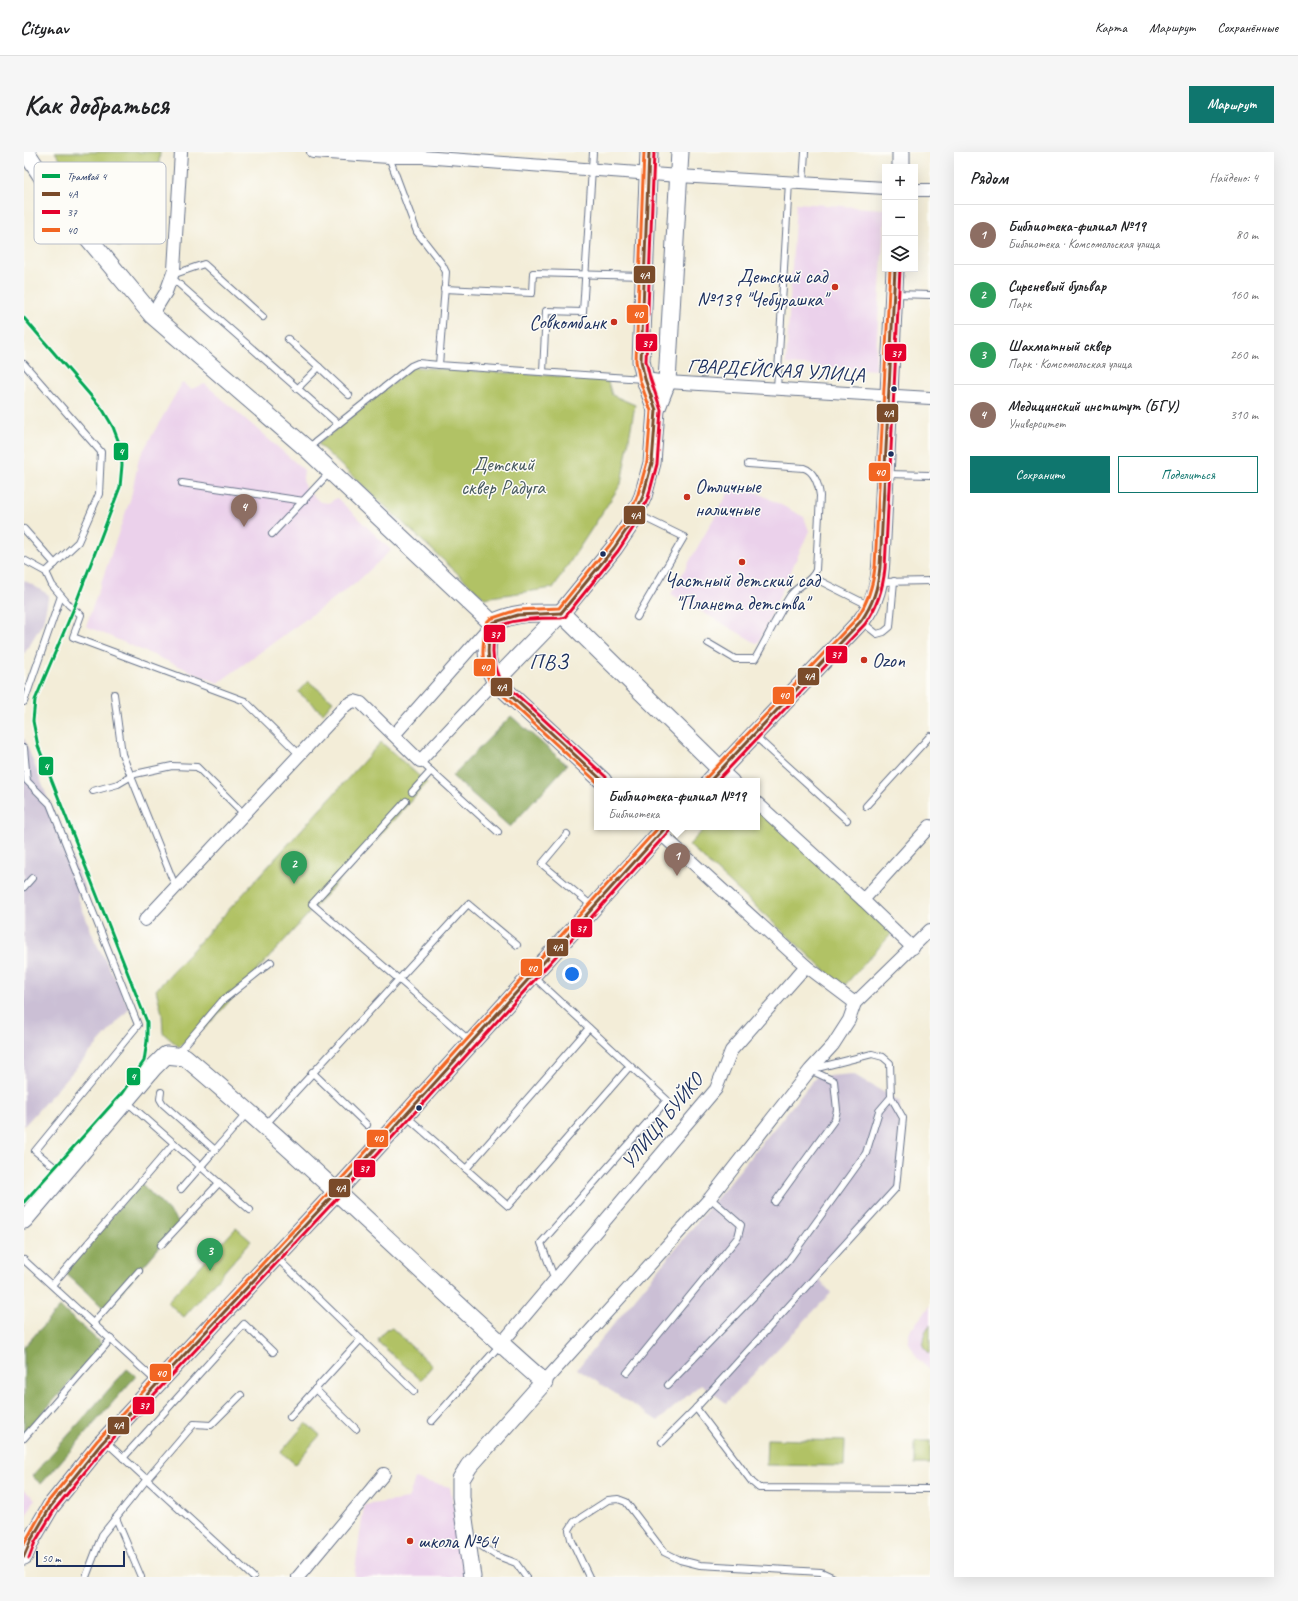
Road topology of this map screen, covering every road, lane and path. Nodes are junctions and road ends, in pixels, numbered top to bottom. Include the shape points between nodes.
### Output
1 (26, 152) edge
2 (181, 152) edge
3 (313, 152) edge
4 (593, 152) edge
5 (649, 152) edge
6 (680, 152) edge
7 (805, 152) edge
8 (901, 152) edge
9 (422, 155) edge
10 (389, 157) junction
11 (34, 164) edge
12 (900, 164) edge
13 (592, 169) junction
14 (648, 173) junction
15 (679, 176) junction
16 (789, 182) junction
17 (804, 183) junction
18 (882, 188) edge
19 (918, 190) edge
20 (930, 190) edge
21 (93, 244) edge
22 (896, 272) edge
23 (586, 274) junction
24 (172, 276) junction
25 (644, 276) junction
26 (444, 289) junction
27 (894, 294) junction
28 (930, 296) edge
29 (152, 315) junction
30 (263, 317) dead end
31 (288, 339) dead end
32 (24, 364) edge
33 (439, 365) junction
34 (319, 367) junction
35 (543, 372) junction
36 (645, 379) junction
37 (667, 382) junction
38 (297, 389) junction
39 (777, 389) junction
40 (349, 395) dead end
41 (889, 395) junction
42 (930, 398) edge
43 (656, 410) junction
44 (338, 424) junction
45 (307, 448) junction
46 (748, 464) dead end
47 (331, 471) junction
48 (885, 474) junction
49 (930, 475) edge
50 (182, 483) dead end
51 (304, 500) junction
52 (636, 513) junction
53 (24, 529) edge
54 (272, 534) dead end
55 (24, 560) edge
56 (55, 564) junction
57 (46, 572) junction
58 (812, 577) junction
59 (930, 581) edge
60 (887, 582) junction
61 (61, 596) junction
62 (871, 606) junction
63 (561, 614) junction
64 (637, 617) dead end
65 (861, 621) junction
66 (492, 623) junction
67 (708, 643) dead end
68 (495, 681) junction
69 (114, 694) dead end
70 (24, 702) edge
71 (394, 735) junction
72 (754, 735) junction
73 (930, 736) edge
74 (24, 748) edge
75 (300, 755) junction
76 (420, 761) junction
77 (431, 771) junction
78 (131, 776) junction
79 (721, 777) edge
80 (600, 778) edge
81 (93, 791) dead end
82 (412, 792) dead end
83 (406, 801) dead end
84 (760, 806) edge
85 (866, 806) dead end
86 (244, 814) junction
87 (847, 820) dead end
88 (930, 826) edge
89 (658, 830) edge
90 (660, 830) edge
91 (498, 832) dead end
92 (567, 834) dead end
93 (32, 878) dead end
94 (24, 887) edge
95 (176, 888) junction
96 (863, 900) junction
97 (594, 907) junction
98 (146, 920) dead end
99 (930, 930) edge
100 (516, 945) dead end
101 (913, 948) junction
102 (271, 962) dead end
103 (806, 966) junction
104 (532, 975) junction
105 (398, 978) junction
106 (855, 1003) junction
107 (589, 1028) junction
108 (471, 1042) junction
109 (170, 1056) junction
110 (630, 1066) junction
111 (810, 1070) junction
112 (312, 1072) junction
113 (161, 1092) dead end
114 (891, 1096) junction
115 (126, 1101) junction
116 (248, 1112) junction
117 (405, 1115) junction
118 (367, 1125) dead end
119 (264, 1126) junction
120 (174, 1143) junction
121 (215, 1150) junction
122 (201, 1167) junction
123 (466, 1169) junction
124 (63, 1174) junction
125 (219, 1183) junction
126 (181, 1189) dead end
127 (337, 1191) junction
128 (710, 1198) junction
129 (775, 1202) dead end
130 (250, 1210) dead end
131 (24, 1220) edge
132 (161, 1245) dead end
133 (276, 1256) junction
134 (24, 1260) edge
135 (139, 1271) dead end
136 (555, 1280) junction
137 (52, 1285) junction
138 (93, 1323) junction
139 (111, 1339) junction
140 (361, 1340) junction
141 (501, 1344) junction
142 (273, 1352) dead end
143 (627, 1373) dead end
144 (544, 1382) junction
145 (158, 1383) junction
146 (668, 1385) dead end
147 (315, 1389) junction
148 (414, 1391) dead end
149 (241, 1394) dead end
150 (696, 1408) junction
151 (290, 1417) dead end
152 (432, 1421) dead end
153 (356, 1429) dead end
154 (24, 1438) edge
155 (105, 1440) junction
156 (662, 1442) dead end
157 (123, 1458) junction
158 (384, 1474) dead end
159 (147, 1479) junction
160 (930, 1489) edge
161 (116, 1518) junction
162 (466, 1536) junction
163 (24, 1556) edge
164 (86, 1577) edge
165 (141, 1577) edge
166 (252, 1577) edge
167 (298, 1577) edge
168 (472, 1577) edge
169 (526, 1577) edge
170 (589, 1577) edge
171 (832, 1577) edge

1 - 11 street
2 - 24 street
3 - 10 street
4 - 13 lane
5 - 14 street
6 - 15 street
7 - 17 lane
8 - 12 street
9 - 10 street
9 - 13 street
10 - 26 lane via 417,232 446,272
13 - 14 street
13 - 23 lane
14 - 15 street
14 - 25 street
15 - 16 street
15 - 37 street
16 - 17 street
16 - 39 lane
17 - 18 street
19 - 20 street
21 - 29 street
22 - 27 street
23 - 25 lane
23 - 26 lane via 533,273 532,293
23 - 35 lane via 583,312 546,311
24 - 29 street
24 - 30 lane via 204,264
24 - 38 lane
25 - 36 street via 641,361
26 - 33 lane
27 - 28 lane
27 - 41 street
29 - 45 street
31 - 34 lane
32 - 56 lane via 101,452 99,494 78,542
33 - 35 lane
33 - 44 lane via 418,363 411,366
34 - 38 lane
34 - 40 lane
35 - 36 lane
36 - 37 street, ГВАРДЕЙСКАЯ УЛИЦА
36 - 43 street
37 - 39 street, ГВАРДЕЙСКАЯ УЛИЦА
37 - 43 street
38 - 44 lane
39 - 41 street, ГВАРДЕЙСКАЯ УЛИЦА
41 - 42 street, ГВАРДЕЙСКАЯ УЛИЦА
41 - 48 street
43 - 52 street via 652,463
44 - 45 lane
45 - 47 street
46 - 58 lane via 804,468 812,472 820,496 816,565
47 - 51 lane
47 - 66 street
48 - 49 lane
48 - 60 street
50 - 51 lane
51 - 54 lane
52 - 63 street via 614,548
52 - 64 lane via 684,537
53 - 56 lane
55 - 57 lane
56 - 57 lane
57 - 61 lane
58 - 62 lane
58 - 67 lane via 791,594 755,659 735,659
59 - 60 lane
60 - 62 street
60 - 65 lane via 890,627 877,634
61 - 70 lane
61 - 75 lane via 81,615 73,637 245,701
62 - 65 street
63 - 66 street via 527,612 507,616
63 - 68 street
63 - 79 street
65 - 72 street
66 - 68 street via 487,658
66 - 71 street
68 - 76 street
68 - 80 street
69 - 78 lane via 122,754
71 - 75 street via 361,703 354,701 346,705
71 - 76 street
72 - 79 street
72 - 87 lane
73 - 85 lane
74 - 124 lane via 27,781 50,804 138,1024 35,1151
75 - 86 street
76 - 77 lane
77 - 82 lane
77 - 91 lane
78 - 81 lane via 118,784
78 - 86 lane via 172,766 197,767
78 - 95 lane
83 - 105 lane via 312,904
84 - 96 street
86 - 95 street
88 - 96 street
89 - 97 street
90 - 103 street
92 - 97 lane via 542,864
93 - 94 lane
95 - 98 street
96 - 101 street
97 - 104 street
99 - 101 street
100 - 105 lane via 468,904
101 - 106 street
102 - 109 lane via 222,1001
103 - 106 street
103 - 136 street, УЛИЦА БУЙКО via 731,1051 716,1089
104 - 107 lane
104 - 108 street
105 - 108 lane
105 - 112 lane
106 - 111 street via 849,1020 833,1045
107 - 110 lane
107 - 123 lane
108 - 117 street
109 - 115 street via 153,1068
109 - 116 street via 185,1057
110 - 123 lane via 508,1206
110 - 136 lane via 667,1100 541,1243
111 - 114 lane via 872,1054 883,1057 890,1063
111 - 128 street
111 - 129 lane via 834,1080 836,1119
112 - 118 lane
112 - 119 lane
113 - 121 lane via 160,1099 163,1104
114 - 146 lane via 879,1112 866,1153 788,1261
114 - 150 lane via 903,1118 896,1188
115 - 120 lane
115 - 124 street
116 - 119 street
116 - 121 lane
117 - 123 lane
117 - 127 street
119 - 127 street
120 - 122 lane
120 - 137 lane
121 - 122 lane
122 - 125 lane
122 - 126 lane
124 - 131 street
125 - 130 lane
125 - 132 lane
127 - 133 street
127 - 141 street
128 - 143 lane via 742,1225 738,1237
128 - 144 street
133 - 140 lane
133 - 145 street
134 - 137 lane
135 - 138 lane
136 - 141 street, УЛИЦА БУЙКО
137 - 138 lane
138 - 139 lane
139 - 145 lane
139 - 154 lane
140 - 147 lane
140 - 148 lane
141 - 144 street
141 - 152 lane
142 - 157 lane via 244,1324
144 - 162 street via 469,1466 461,1479 460,1497
145 - 155 street
147 - 151 lane
147 - 153 lane
149 - 159 lane via 211,1425 194,1424
150 - 156 lane
150 - 160 lane via 752,1482 760,1488
155 - 157 lane
155 - 163 street via 51,1506
157 - 159 lane
158 - 167 street
159 - 161 lane
159 - 166 lane
161 - 164 lane via 102,1535
161 - 165 lane
162 - 168 street
162 - 169 lane via 495,1555 516,1563
170 - 171 lane via 568,1530 574,1522 608,1500 618,1499 626,1502 664,1552 680,1560 700,1565 821,1572

